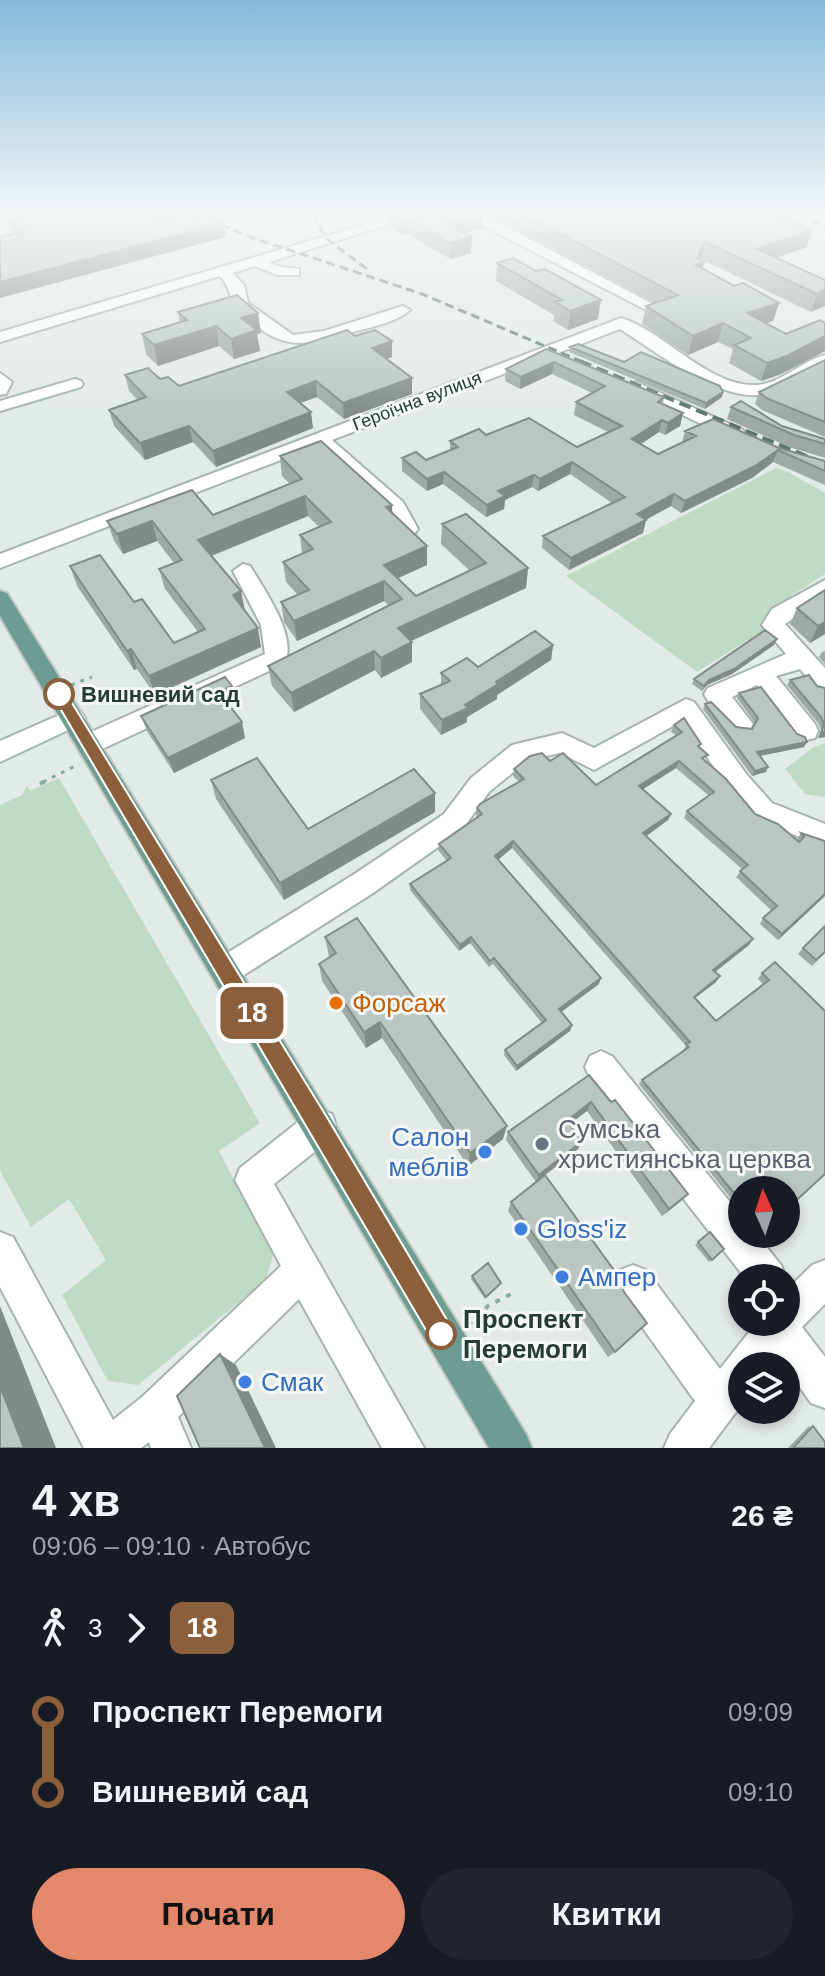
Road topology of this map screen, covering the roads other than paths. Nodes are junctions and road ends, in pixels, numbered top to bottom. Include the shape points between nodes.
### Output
1 (191, 282) edge
2 (234, 282) edge
3 (602, 282) edge
4 (403, 310) dead end
5 (621, 323) junction
6 (0, 337) edge
7 (545, 351) junction
8 (825, 360) edge
9 (573, 362) edge
10 (0, 378) edge
11 (625, 383) edge
12 (75, 384) dead end
13 (725, 384) junction
14 (0, 390) edge
15 (0, 406) edge
16 (741, 406) edge
17 (319, 438) junction
18 (756, 442) edge
19 (408, 529) edge
20 (0, 561) edge
21 (243, 571) dead end
22 (825, 587) edge
23 (3, 611) edge
24 (806, 661) junction
25 (761, 673) junction
26 (825, 683) edge
27 (73, 718) junction
28 (741, 724) edge
29 (806, 731) dead end
30 (4, 741) edge
31 (92, 750) junction
32 (825, 836) edge
33 (226, 970) junction
34 (601, 1067) dead end
35 (320, 1126) junction
36 (0, 1250) edge
37 (757, 1264) edge
38 (302, 1271) junction
39 (825, 1278) edge
40 (633, 1283) dead end
41 (800, 1301) edge
42 (796, 1336) edge
43 (728, 1383) edge
44 (825, 1389) edge
45 (728, 1390) edge
46 (156, 1411) junction
47 (107, 1448) edge
48 (171, 1448) edge
49 (404, 1448) edge
50 (512, 1448) edge
51 (684, 1448) edge

1 - 6 street
2 - 4 street via 243,306 290,339 356,327
3 - 5 street, Героїчна вулиця via 657,310
5 - 7 street, Героїчна вулиця
5 - 13 street
7 - 9 street
7 - 17 street, Героїчна вулиця
8 - 13 street via 763,388
10 - 14 street
11 - 18 street
12 - 15 street
13 - 16 street
17 - 19 street via 396,506
17 - 20 street, Героїчна вулиця
21 - 31 street via 279,645 276,658
22 - 24 street via 780,614 773,625
23 - 27 main road
24 - 25 street via 786,662
24 - 26 street
25 - 28 street via 716,694
25 - 29 street
27 - 30 street
27 - 31 main road
31 - 33 main road
32 - 33 street via 763,811 686,708 594,760 562,743 521,752 480,785 453,822
33 - 35 main road
34 - 37 street
35 - 38 street via 252,1180
35 - 50 main road
36 - 47 street
38 - 46 street
38 - 49 street
39 - 41 street
40 - 43 street via 658,1321
42 - 44 street
45 - 51 street
46 - 47 street
46 - 48 street

